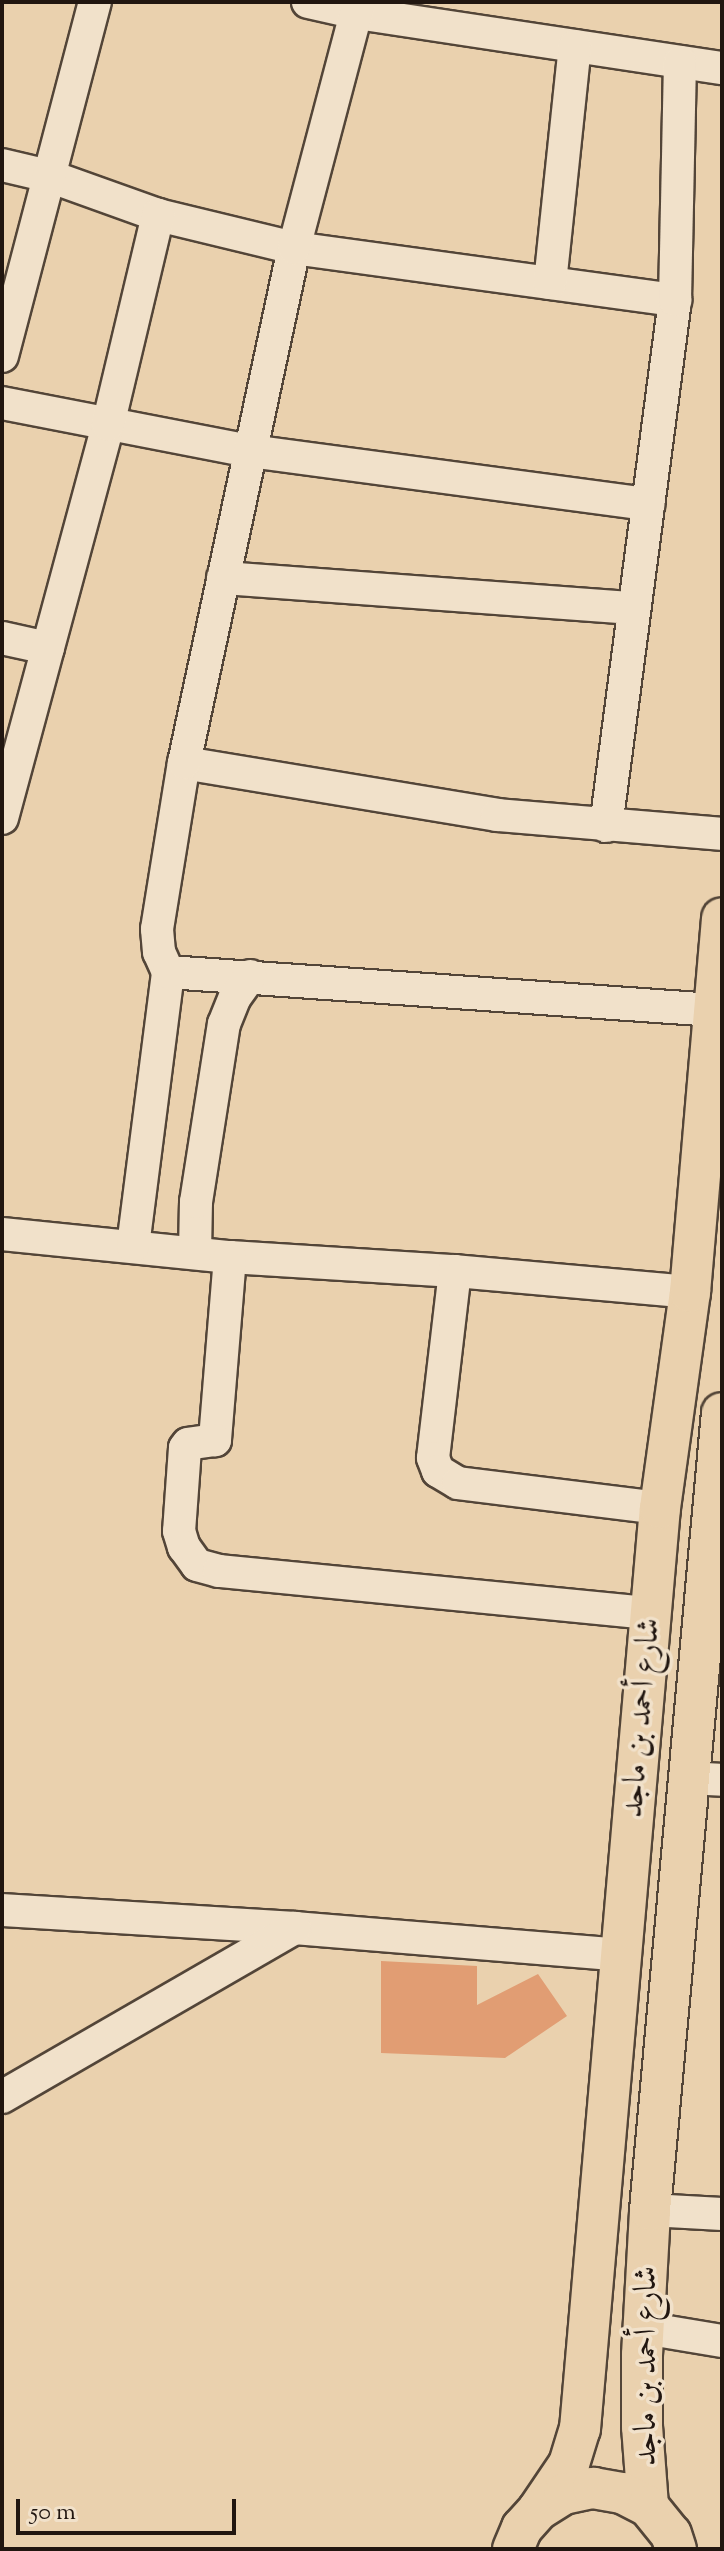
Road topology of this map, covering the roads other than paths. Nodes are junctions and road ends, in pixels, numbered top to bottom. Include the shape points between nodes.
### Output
1 (95, 2) edge
2 (308, 2) edge
3 (358, 7) edge
4 (575, 46) junction
5 (680, 62) junction
6 (722, 68) edge
7 (2, 165) edge
8 (49, 176) junction
9 (158, 215) junction
10 (294, 248) junction
11 (550, 283) junction
12 (675, 300) junction
13 (2, 356) edge
14 (2, 403) edge
15 (108, 425) junction
16 (250, 451) junction
17 (648, 504) junction
18 (223, 578) junction
19 (634, 608) junction
20 (2, 638) edge
21 (48, 648) junction
22 (10, 751) edge
23 (184, 763) junction
24 (2, 818) edge
25 (606, 826) junction
26 (722, 834) edge
27 (722, 918) edge
28 (168, 972) junction
29 (250, 976) junction
30 (714, 1010) junction
31 (2, 1234) edge
32 (133, 1246) junction
33 (195, 1253) junction
34 (230, 1257) junction
35 (455, 1271) junction
36 (690, 1292) junction
37 (722, 1413) edge
38 (660, 1508) junction
39 (651, 1613) junction
40 (710, 1649) edge
41 (705, 1779) edge
42 (2, 1910) edge
43 (295, 1928) junction
44 (621, 1955) junction
45 (2, 2097) edge
46 (650, 2210) junction
47 (722, 2214) edge
48 (644, 2328) junction
49 (722, 2341) edge
50 (538, 2510) junction
51 (673, 2535) edge
52 (513, 2549) edge

1 - 8 street
2 - 3 street
3 - 4 street
3 - 10 street
4 - 5 street
4 - 11 street
5 - 6 street
5 - 12 street
7 - 8 street
8 - 9 street
8 - 13 street
9 - 10 street
9 - 15 street
10 - 11 street
10 - 16 street
11 - 12 street
12 - 17 street
14 - 15 street
15 - 16 street
15 - 21 street
16 - 17 street
16 - 18 street
17 - 19 street
18 - 19 street
18 - 23 street
19 - 25 street
20 - 21 street
21 - 22 street
22 - 24 street
23 - 25 street via 497,815
23 - 28 street via 157,929
25 - 26 street
27 - 30 main road, شارع أحمد بن ماجد
28 - 29 street
28 - 32 street
29 - 30 street
29 - 33 street via 224,1024 196,1202
30 - 36 main road, شارع أحمد بن ماجد
31 - 32 street
32 - 33 street
33 - 34 street
34 - 35 street
34 - 39 street via 215,1440 185,1448 179,1531 197,1565
35 - 36 street
35 - 38 street via 433,1458 438,1471 458,1483
36 - 38 main road, شارع أحمد بن ماجد
37 - 40 main road, شارع أحمد بن ماجد
38 - 39 main road, شارع أحمد بن ماجد
39 - 44 main road, شارع أحمد بن ماجد
40 - 41 main road, شارع أحمد بن ماجد
41 - 46 main road, شارع أحمد بن ماجد
42 - 43 street
43 - 44 street
43 - 45 street
44 - 50 main road, شارع أحمد بن ماجد via 580,2429 569,2464
46 - 47 street
46 - 48 main road, شارع أحمد بن ماجد
48 - 49 street
48 - 51 main road, شارع أحمد بن ماجد via 642,2427
50 - 51 main road via 564,2494 593,2488 622,2493
50 - 52 main road, شارع أحمد بن ماجد

